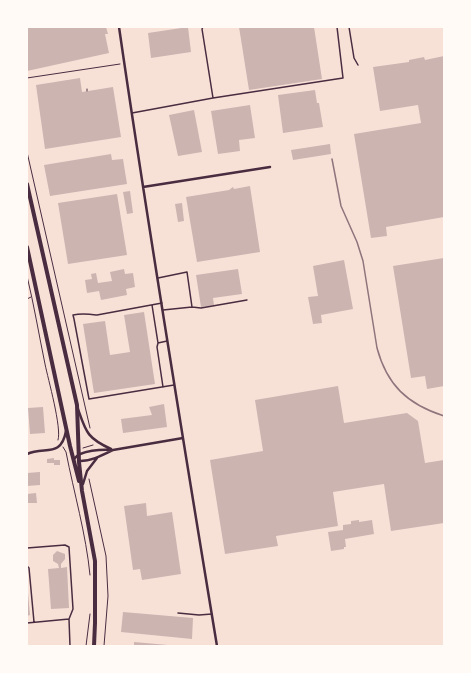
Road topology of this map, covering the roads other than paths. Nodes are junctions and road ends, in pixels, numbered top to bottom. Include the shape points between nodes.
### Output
1 (119, 27) edge
2 (204, 27) edge
3 (337, 27) edge
4 (349, 27) edge
5 (358, 65) dead end
6 (213, 98) junction
7 (132, 113) junction
8 (270, 166) dead end
9 (27, 184) edge
10 (144, 187) junction
11 (27, 247) edge
12 (158, 278) junction
13 (247, 300) dead end
14 (162, 303) junction
15 (152, 305) junction
16 (192, 307) junction
17 (163, 310) junction
18 (168, 341) junction
19 (158, 343) junction
20 (175, 385) junction
21 (163, 387) junction
22 (77, 405) junction
23 (66, 429) junction
24 (183, 438) junction
25 (113, 450) junction
26 (27, 454) edge
27 (78, 455) junction
28 (98, 457) junction
29 (73, 459) junction
30 (79, 462) junction
31 (82, 491) junction
32 (27, 548) edge
33 (27, 566) edge
34 (178, 614) dead end
35 (212, 614) junction
36 (69, 619) junction
37 (34, 622) junction
38 (27, 623) edge
39 (70, 646) edge
40 (94, 646) edge
41 (217, 646) edge

1 - 7 street
2 - 6 lane via 202,29
3 - 6 lane via 343,78
4 - 5 lane via 354,58
6 - 7 lane
7 - 10 street
8 - 10 street
9 - 22 main road
10 - 12 street
11 - 23 main road
12 - 14 street
12 - 16 lane via 187,272
13 - 16 lane via 201,308
14 - 15 lane
14 - 17 street
15 - 19 lane
15 - 21 lane via 97,315 73,315 90,399
16 - 17 lane
17 - 18 street
18 - 19 lane
18 - 20 street
19 - 21 lane via 156,349
20 - 21 lane
20 - 24 street
22 - 25 street via 88,435
22 - 27 main road
23 - 26 street via 64,439 58,448
23 - 29 main road
24 - 25 street
24 - 35 street
25 - 27 street
25 - 28 street
27 - 29 street
27 - 30 main road
28 - 30 street
28 - 31 street via 84,476
29 - 30 street
29 - 31 main road
30 - 31 main road
31 - 40 main road via 95,561
32 - 36 lane via 65,545 69,547 73,609
33 - 37 lane
34 - 35 lane
35 - 41 street
36 - 37 lane
36 - 39 lane
37 - 38 lane

